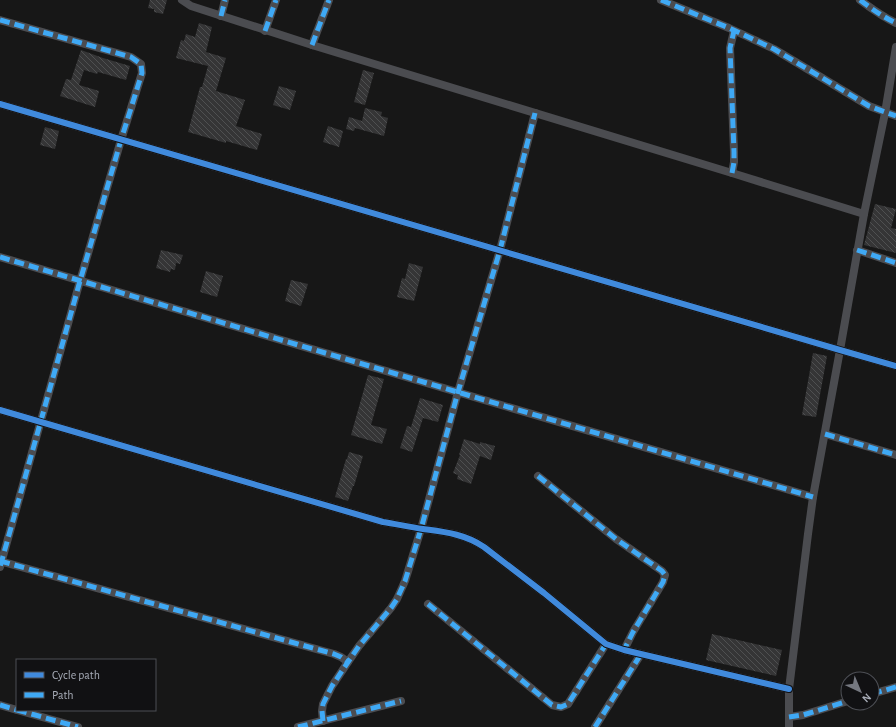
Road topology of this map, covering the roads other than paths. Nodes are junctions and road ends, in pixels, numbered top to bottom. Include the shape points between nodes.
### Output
1 (182, 0) edge
2 (225, 0) edge
3 (276, 0) edge
4 (329, 0) edge
5 (660, 0) edge
6 (860, 0) edge
7 (221, 16) junction
8 (0, 20) edge
9 (896, 23) edge
10 (265, 30) junction
11 (734, 31) junction
12 (312, 45) junction
13 (896, 47) edge
14 (0, 104) edge
15 (535, 113) junction
16 (885, 113) junction
17 (896, 116) edge
18 (121, 140) junction
19 (732, 172) junction
20 (864, 214) junction
21 (500, 250) junction
22 (857, 250) junction
23 (0, 257) edge
24 (896, 263) edge
25 (80, 281) junction
26 (840, 350) junction
27 (896, 366) edge
28 (458, 392) junction
29 (0, 410) edge
30 (40, 421) junction
31 (825, 434) junction
32 (896, 455) edge
33 (538, 476) dead end
34 (813, 497) junction
35 (421, 529) junction
36 (1, 563) edge
37 (428, 604) dead end
38 (606, 644) junction
39 (624, 650) junction
40 (641, 654) junction
41 (348, 662) junction
42 (896, 687) edge
43 (789, 689) junction
44 (880, 692) edge
45 (401, 701) dead end
46 (840, 703) edge
47 (0, 705) edge
48 (16, 710) edge
49 (21, 711) edge
50 (789, 717) junction
51 (323, 721) junction
52 (78, 727) edge
53 (298, 727) edge
54 (595, 727) edge
55 (789, 727) edge

1 - 7 street via 191,6
2 - 7 street
3 - 10 street
4 - 12 street
5 - 11 street
6 - 9 street
7 - 10 street
8 - 18 street via 131,58 141,64 142,73
10 - 12 street
11 - 16 street via 774,49 863,103
11 - 19 street via 730,48 734,152
12 - 15 street
13 - 16 street
14 - 18 street
15 - 19 street
15 - 21 street
16 - 17 street
16 - 20 street
18 - 21 street
18 - 25 street
19 - 20 street
20 - 22 street
21 - 26 street
21 - 28 street
22 - 24 street
22 - 26 street
23 - 25 street
25 - 28 street
25 - 30 street
26 - 27 street
26 - 31 street
28 - 34 street
28 - 35 street
29 - 30 street
30 - 35 street via 383,522
30 - 36 street
31 - 32 street
31 - 34 street
33 - 39 street via 665,575
34 - 43 street
35 - 38 street via 446,532 475,540
35 - 41 street via 397,599
36 - 41 street via 334,654
37 - 38 street via 552,705 561,707 568,704
38 - 39 street
39 - 40 street
40 - 43 street
40 - 54 street
41 - 51 street via 325,699
42 - 44 street
43 - 50 street
45 - 51 street
46 - 50 street
47 - 48 street
49 - 52 street
50 - 55 street
51 - 53 street

